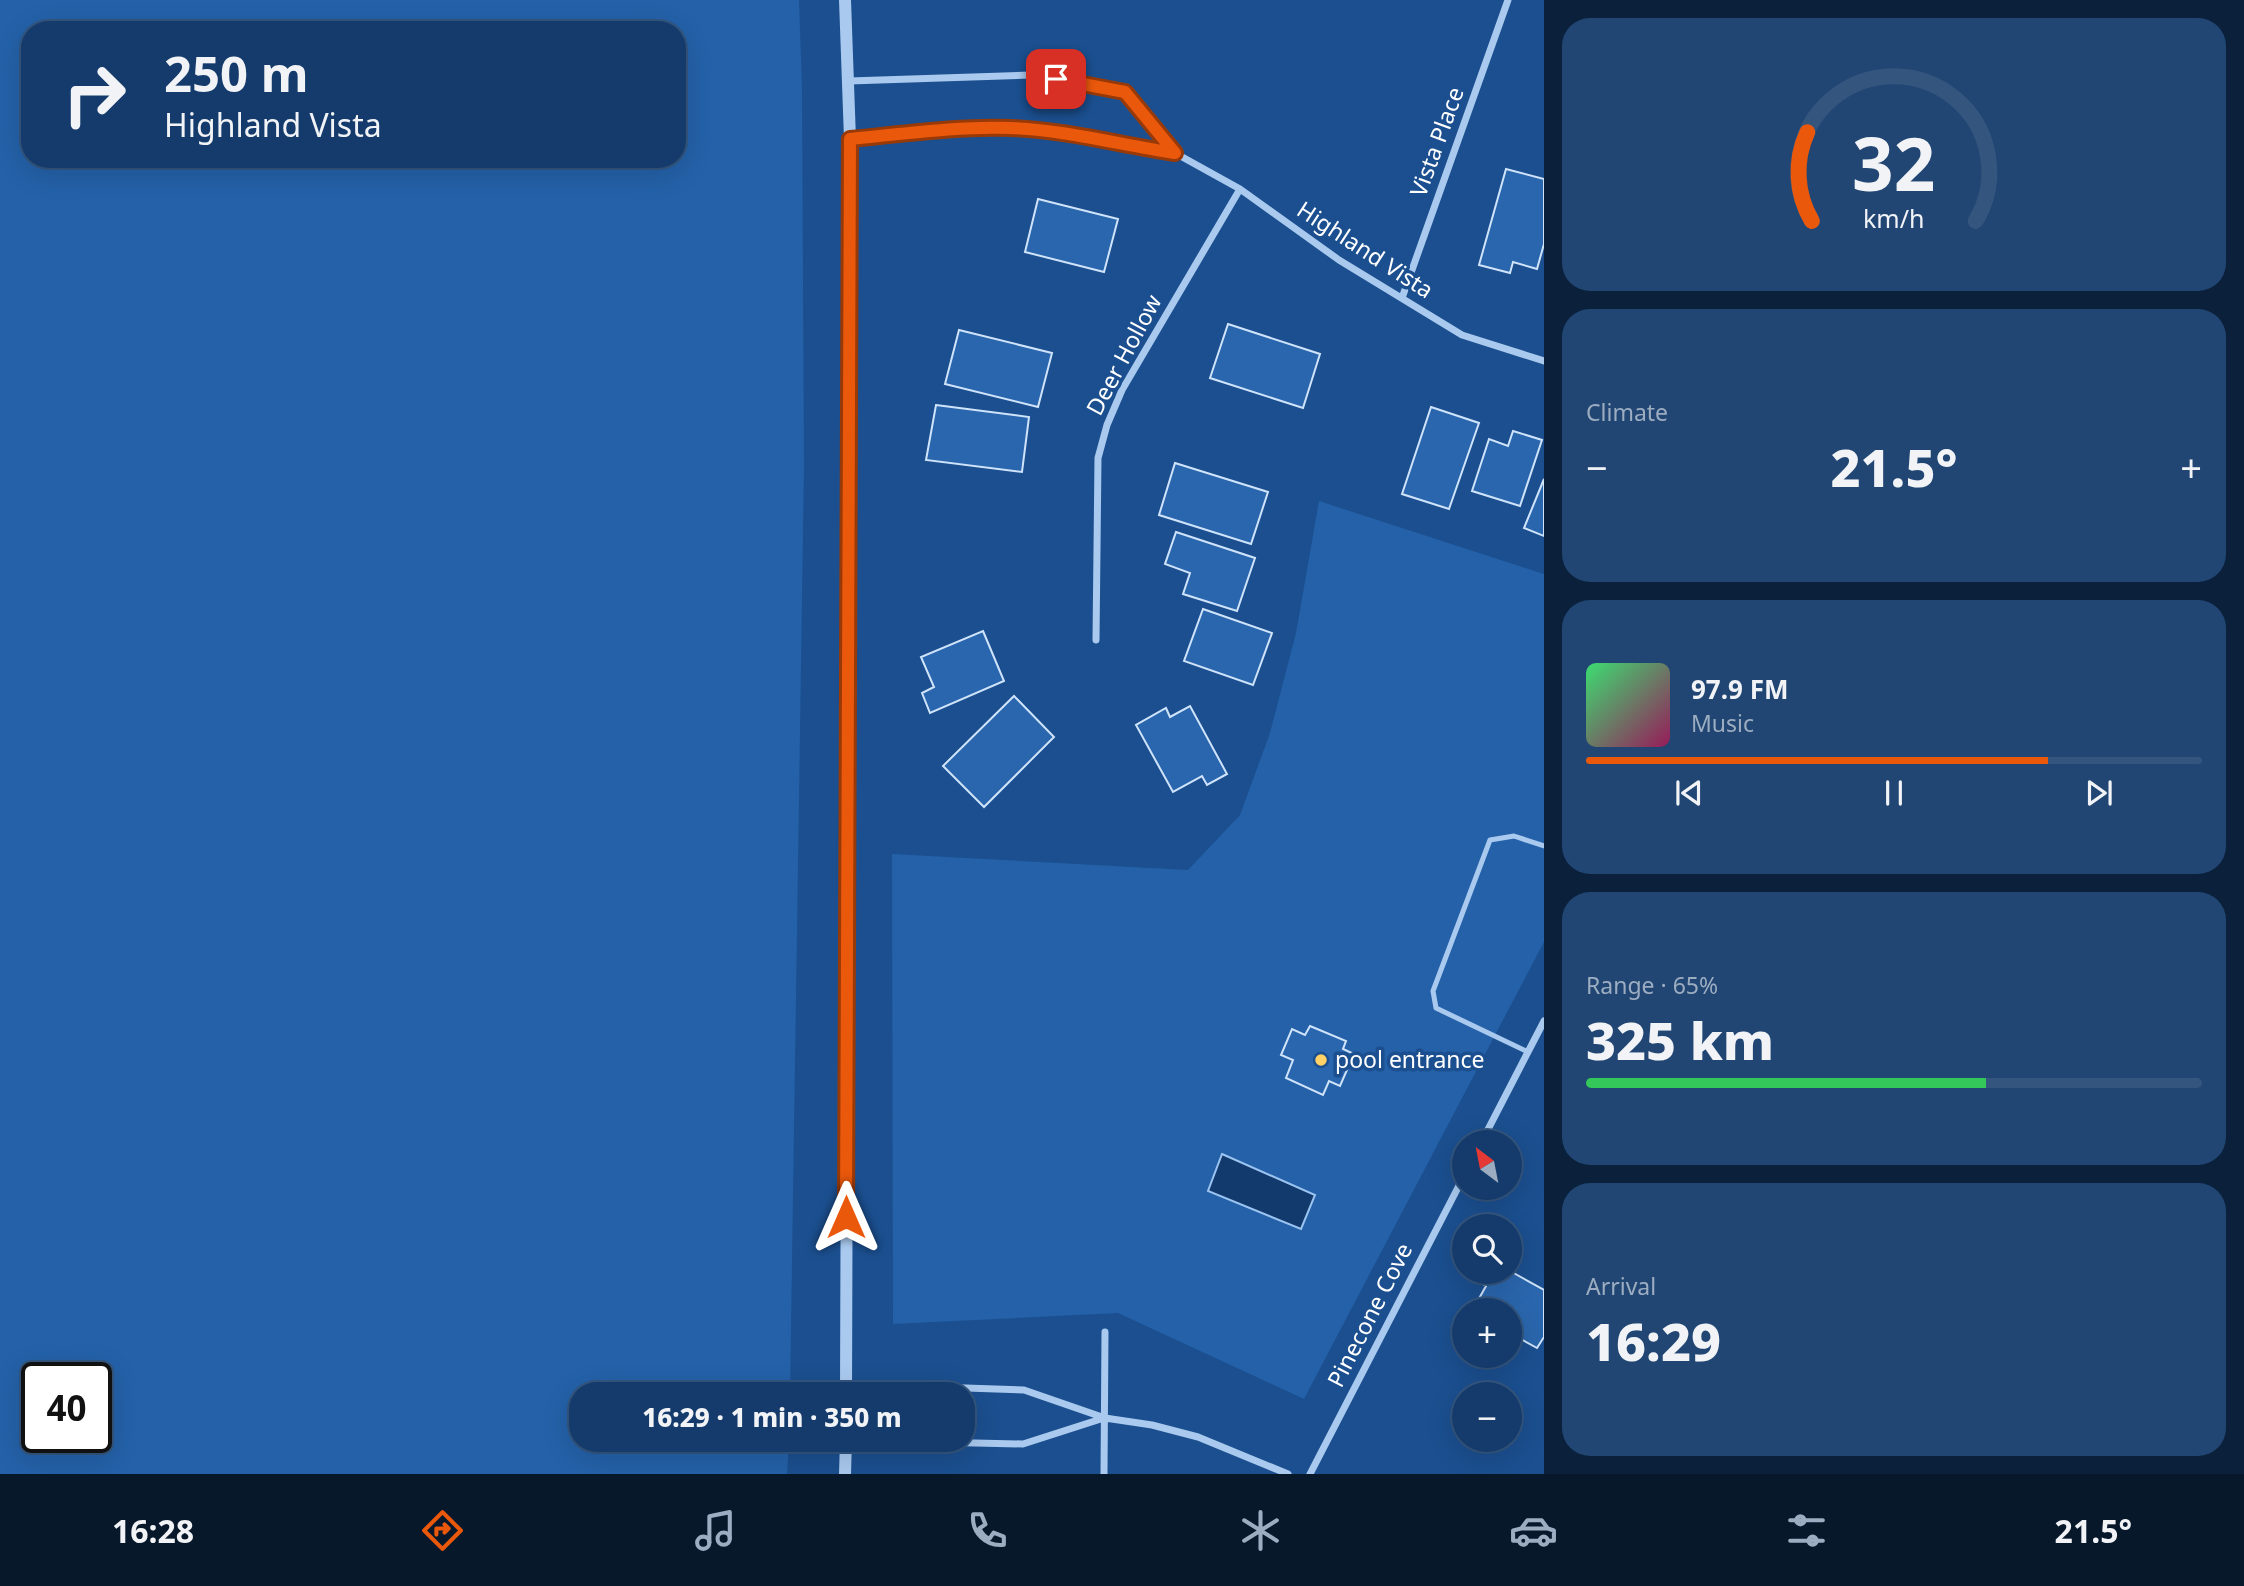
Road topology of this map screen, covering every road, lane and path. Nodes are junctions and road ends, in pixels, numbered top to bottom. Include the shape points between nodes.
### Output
1 (845, 0) edge
2 (1508, 0) edge
3 (849, 81) junction
4 (850, 139) junction
5 (1175, 153) junction
6 (1240, 188) junction
7 (1402, 298) junction
8 (1544, 361) edge
9 (1096, 640) dead end
10 (1544, 846) edge
11 (1544, 1021) edge
12 (1528, 1052) junction
13 (1488, 1130) edge
14 (1452, 1199) edge
15 (1105, 1332) dead end
16 (847, 1382) edge
17 (975, 1390) edge
18 (1105, 1418) junction
19 (975, 1443) edge
20 (846, 1452) edge
21 (845, 1474) edge
22 (1104, 1474) edge
23 (1288, 1474) edge
24 (1310, 1474) edge

1 - 3 street
2 - 7 street, Vista Place
3 - 4 street
3 - 5 street, Highland Vista via 1031,75 1082,82 1125,92
4 - 5 street, Highland Vista via 1010,128
4 - 16 street
5 - 6 street, Highland Vista
6 - 7 street, Highland Vista via 1339,260
6 - 9 street, Deer Hollow via 1122,390 1107,425 1098,458
7 - 8 street, Highland Vista via 1462,335
10 - 12 lane via 1514,836 1490,840 1433,991 1436,1009
11 - 12 street
12 - 13 street
14 - 24 street, Pinecone Cove
15 - 18 street
17 - 18 street via 1024,1390
18 - 19 street via 1023,1444
18 - 22 street
18 - 23 street via 1198,1437
20 - 21 street

